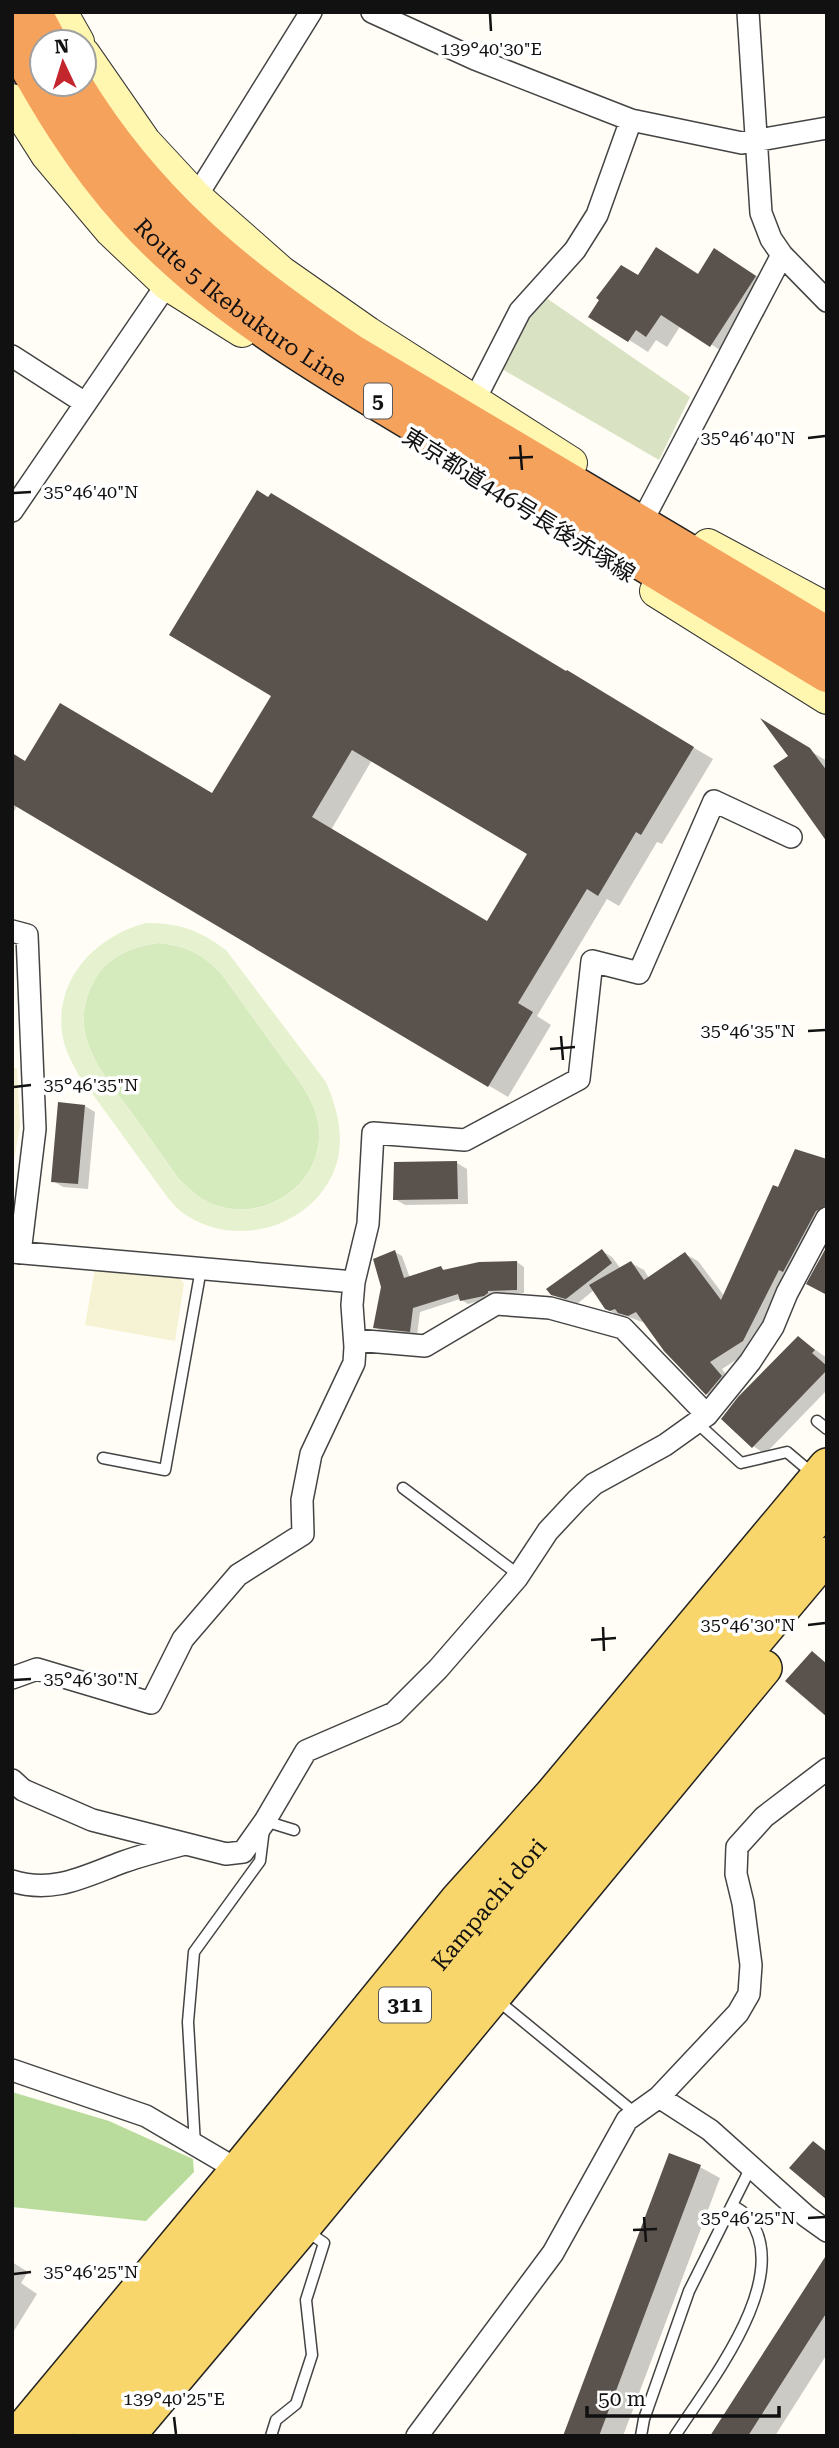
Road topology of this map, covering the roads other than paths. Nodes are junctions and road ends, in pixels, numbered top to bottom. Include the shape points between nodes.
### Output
1 (32, 12) edge
2 (61, 12) edge
3 (311, 12) edge
4 (372, 12) edge
5 (748, 12) edge
6 (41, 28) edge
7 (70, 28) edge
8 (12, 35) edge
9 (98, 74) edge
10 (82, 98) edge
11 (12, 100) edge
12 (631, 120) junction
13 (827, 128) edge
14 (755, 141) junction
15 (196, 197) junction
16 (782, 255) junction
17 (167, 284) junction
18 (827, 301) edge
19 (12, 356) edge
20 (474, 401) junction
21 (85, 403) junction
22 (12, 511) edge
23 (647, 512) junction
24 (827, 609) edge
25 (827, 636) edge
26 (827, 673) edge
27 (827, 698) edge
28 (791, 837) dead end
29 (12, 932) edge
30 (827, 1218) edge
31 (16, 1252) edge
32 (201, 1269) junction
33 (354, 1282) junction
34 (355, 1340) junction
35 (702, 1419) junction
36 (817, 1421) dead end
37 (827, 1429) edge
38 (103, 1458) dead end
39 (823, 1483) edge
40 (403, 1488) dead end
41 (827, 1555) edge
42 (519, 1575) junction
43 (787, 1590) edge
44 (12, 1678) edge
45 (827, 1769) edge
46 (12, 1780) edge
47 (265, 1821) junction
48 (582, 1822) junction
49 (294, 1830) dead end
50 (184, 1844) junction
51 (12, 1881) edge
52 (492, 1997) junction
53 (12, 2070) edge
54 (659, 2097) junction
55 (635, 2113) junction
56 (195, 2145) junction
57 (751, 2167) junction
58 (238, 2170) junction
59 (732, 2205) junction
60 (296, 2223) junction
61 (827, 2231) edge
62 (17, 2436) edge
63 (49, 2436) edge
64 (90, 2436) edge
65 (127, 2436) edge
66 (271, 2436) edge
67 (417, 2436) edge
68 (641, 2436) edge
69 (675, 2436) edge

1 - 6 highway
2 - 7 main road
3 - 15 street
4 - 12 street via 475,59
5 - 14 street
8 - 26 highway, Route 5 Ikebukuro Line / 5 via 58,119 93,169 133,216 217,292 338,376
9 - 15 main road via 145,142
10 - 25 highway, Route 5 Ikebukuro Line / 5 via 154,194 237,273 288,312
11 - 17 main road, 東京都道446号長後赤塚線 via 62,174 111,231
12 - 14 street via 742,143
12 - 20 street via 597,215 576,250 520,311
13 - 14 street
14 - 16 street via 761,214
15 - 20 main road via 281,272
16 - 18 street
16 - 23 street
17 - 21 street
17 - 27 main road, 東京都道446号長後赤塚線
19 - 21 street
20 - 23 main road
21 - 22 street
23 - 24 main road
28 - 33 street via 714,801 639,973 592,961 579,1079 465,1140 373,1133 369,1224
29 - 31 street via 27,935 35,1129
30 - 35 street via 773,1327
31 - 32 street
32 - 33 street
32 - 38 lane via 164,1469
33 - 34 street
34 - 35 street via 425,1346 496,1304 550,1308 623,1328
34 - 44 street via 354,1363 311,1454 302,1500 303,1534 238,1575 183,1639 151,1703 37,1669
35 - 39 lane via 741,1463 787,1452
35 - 42 street via 594,1484 548,1531
36 - 37 lane
39 - 43 main road
40 - 42 lane
41 - 43 main road, Kampachi dori / 311
42 - 47 street via 394,1713 306,1751
43 - 48 main road, Kampachi dori / 311
43 - 48 main road
43 - 48 main road via 707,1717
43 - 48 main road via 680,1659
45 - 54 street via 764,1817 737,1847 736,1874 751,1965 749,1994 738,2013
46 - 50 street via 23,1790 92,1820
47 - 49 lane
47 - 50 street via 243,1853 226,1854
47 - 56 lane via 261,1861 194,1952 188,2022
48 - 52 main road
48 - 58 main road via 453,1899
48 - 63 main road, Kampachi dori / 311 via 464,1934
48 - 64 main road, Kampachi dori / 311
50 - 51 street via 80,1881 55,1886
52 - 55 lane
52 - 60 main road
53 - 56 street via 146,2116
54 - 55 street
54 - 57 street via 710,2130
55 - 67 street via 553,2253
56 - 58 street
57 - 59 lane
57 - 61 street
58 - 62 main road
59 - 68 lane via 689,2291
59 - 69 lane via 748,2215 758,2233 762,2274 757,2297 741,2332
60 - 65 main road
60 - 66 lane via 324,2243 306,2300 312,2355 296,2404 276,2420

